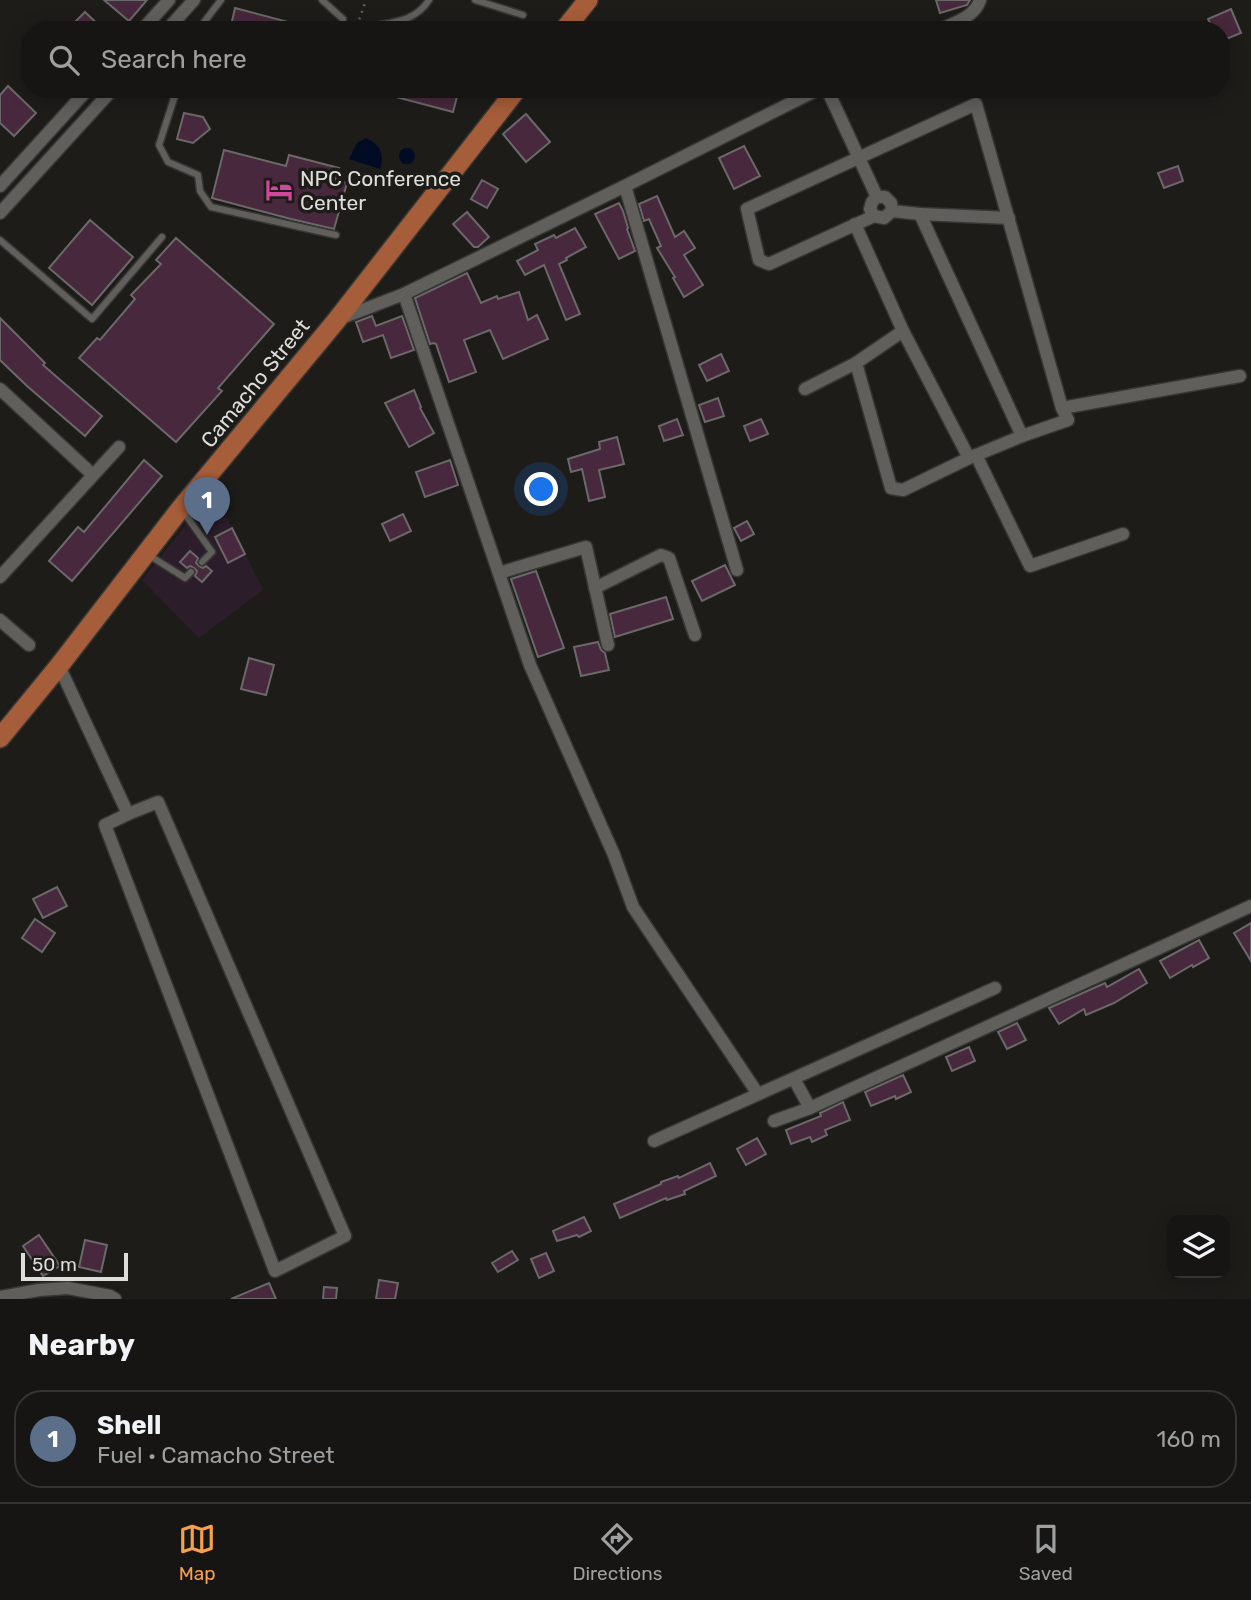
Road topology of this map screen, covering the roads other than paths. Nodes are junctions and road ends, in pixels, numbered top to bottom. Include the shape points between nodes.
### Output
1 (169, 0) edge
2 (194, 0) edge
3 (221, 0) edge
4 (322, 0) edge
5 (429, 0) edge
6 (475, 0) edge
7 (588, 0) edge
8 (979, 0) edge
9 (523, 15) dead end
10 (344, 19) dead end
11 (150, 21) edge
12 (175, 21) edge
13 (205, 21) edge
14 (397, 21) edge
15 (571, 21) edge
16 (958, 21) edge
17 (80, 98) edge
18 (105, 98) edge
19 (174, 98) edge
20 (510, 98) edge
21 (801, 98) edge
22 (831, 98) edge
23 (859, 158) junction
24 (0, 186) edge
25 (625, 186) junction
26 (877, 197) junction
27 (892, 211) junction
28 (0, 213) edge
29 (920, 214) junction
30 (874, 216) junction
31 (1009, 218) junction
32 (855, 224) junction
33 (336, 235) dead end
34 (162, 237) dead end
35 (0, 240) edge
36 (404, 294) junction
37 (335, 321) junction
38 (903, 331) junction
39 (856, 363) junction
40 (1240, 376) dead end
41 (0, 389) edge
42 (806, 389) dead end
43 (1062, 408) junction
44 (1022, 436) junction
45 (119, 447) dead end
46 (973, 456) junction
47 (93, 475) junction
48 (181, 508) junction
49 (1123, 534) dead end
50 (145, 553) junction
51 (202, 562) dead end
52 (737, 570) dead end
53 (191, 572) dead end
54 (499, 573) junction
55 (0, 578) edge
56 (595, 588) junction
57 (0, 620) edge
58 (695, 635) dead end
59 (29, 645) dead end
60 (608, 645) dead end
61 (59, 666) junction
62 (0, 738) edge
63 (128, 814) junction
64 (1251, 906) edge
65 (995, 988) dead end
66 (794, 1079) junction
67 (758, 1094) junction
68 (810, 1108) junction
69 (774, 1121) dead end
70 (654, 1141) dead end
71 (0, 1297) edge
72 (115, 1299) edge

1 - 11 street
2 - 12 street
3 - 13 lane
4 - 10 lane
5 - 14 lane via 411,18
6 - 9 lane
7 - 15 main road
8 - 16 street via 970,15
17 - 24 street
18 - 28 street
19 - 33 lane via 159,145 168,162 198,175 200,191 211,207
20 - 37 main road, Camacho Street
21 - 25 street
22 - 23 street
23 - 26 street
23 - 31 street via 976,104
23 - 32 street via 747,209 760,260 769,264
25 - 36 street
25 - 52 street
26 - 27 street via 886,197
26 - 30 street via 870,209
27 - 29 street
27 - 30 street via 884,218
29 - 31 street
29 - 44 street
30 - 32 street
31 - 43 street
32 - 38 street
34 - 35 lane via 92,319
36 - 37 street
36 - 54 street
37 - 48 main road, Camacho Street
38 - 39 street
38 - 46 street
39 - 42 street
39 - 46 street via 891,488 903,490
40 - 43 street
41 - 47 street
43 - 44 street via 1068,421
44 - 46 street
45 - 47 street
46 - 49 street via 1030,566
47 - 55 street
48 - 50 main road, Camacho Street
48 - 51 lane via 212,552
50 - 53 lane via 185,578
50 - 61 main road, Camacho Street
54 - 56 street via 586,547
54 - 67 street via 530,665 633,907
56 - 58 street via 661,555 669,558
56 - 60 street
57 - 59 street
61 - 62 main road, Camacho Street
61 - 63 street
63 - 63 street via 105,825 275,1271 345,1236 158,802
64 - 68 street
65 - 66 street
66 - 67 street
66 - 68 street
67 - 70 street
68 - 69 street
71 - 72 street via 68,1288

